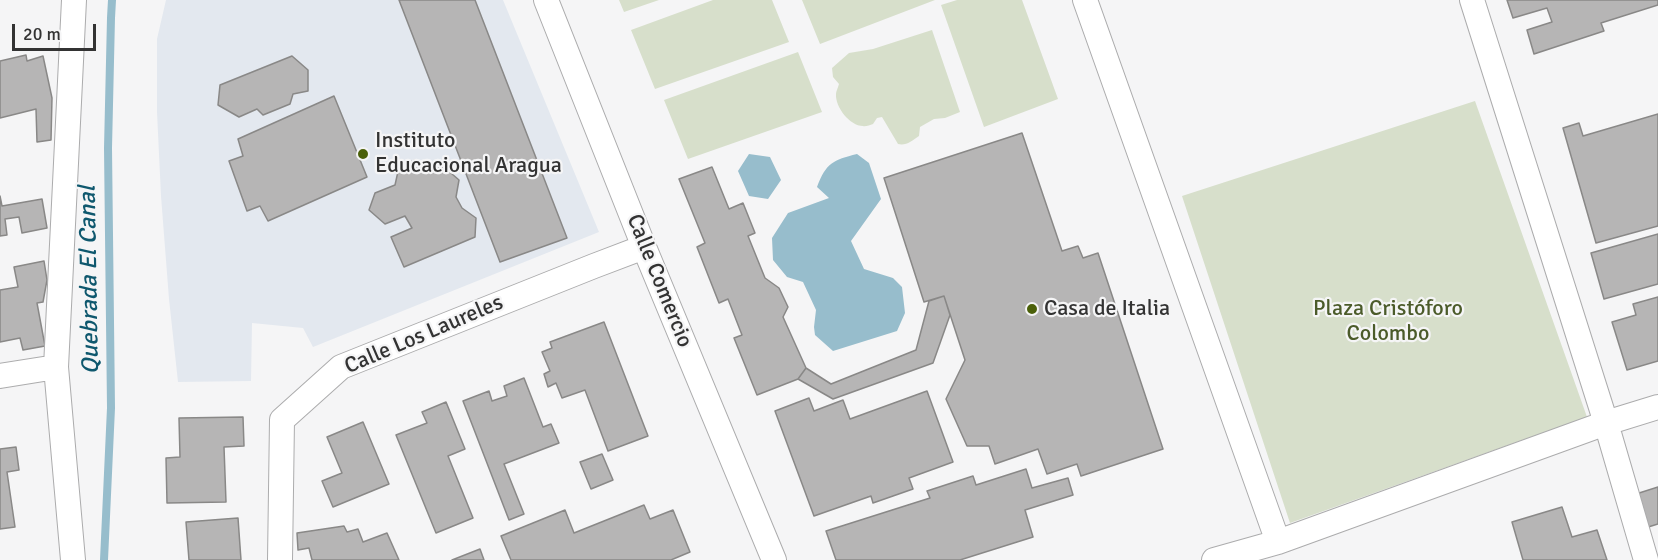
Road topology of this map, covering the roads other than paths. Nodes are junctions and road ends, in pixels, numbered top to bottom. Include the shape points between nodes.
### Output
1 (74, 0) edge
2 (546, 0) edge
3 (1472, 0) edge
4 (1094, 2) edge
5 (644, 247) junction
6 (56, 367) junction
7 (0, 376) edge
8 (1658, 407) edge
9 (1606, 423) junction
10 (1278, 542) junction
11 (73, 560) edge
12 (280, 560) edge
13 (774, 560) edge
14 (1214, 560) edge
15 (1646, 560) edge

1 - 6 street
2 - 5 street, Calle Comercio
3 - 9 street
4 - 10 street
5 - 12 street, Calle Los Laureles via 341,367 282,420
5 - 13 street, Calle Comercio
6 - 7 street
6 - 11 street
8 - 9 street
9 - 10 street
9 - 15 street
10 - 14 street

